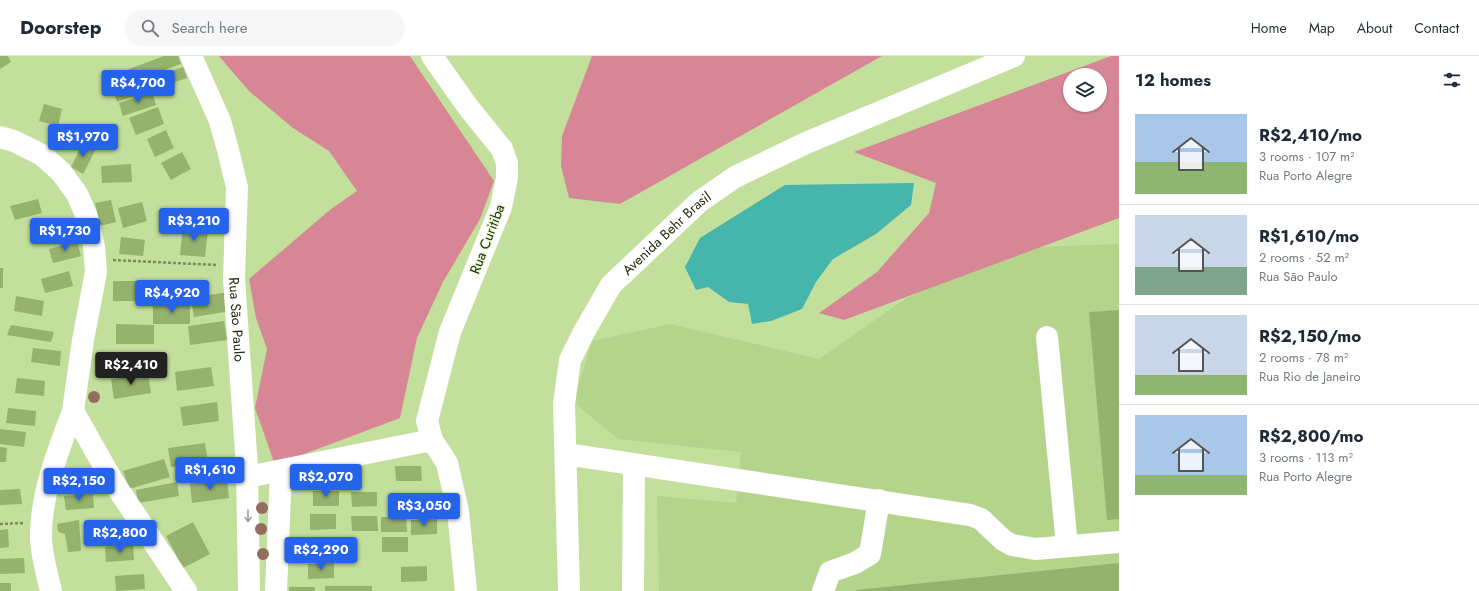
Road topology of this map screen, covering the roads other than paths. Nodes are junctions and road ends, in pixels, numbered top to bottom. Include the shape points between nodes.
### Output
1 (191, 56) edge
2 (432, 56) edge
3 (1014, 56) edge
4 (0, 137) edge
5 (1047, 337) dead end
6 (73, 411) junction
7 (432, 440) junction
8 (566, 454) junction
9 (634, 465) junction
10 (281, 471) junction
11 (247, 477) junction
12 (878, 500) junction
13 (1119, 542) edge
14 (1067, 546) junction
15 (51, 591) edge
16 (186, 591) edge
17 (249, 591) edge
18 (276, 591) edge
19 (466, 591) edge
20 (569, 591) edge
21 (633, 591) edge
22 (823, 591) edge

1 - 11 street, Rua São Paulo via 220,121 237,187 234,266
2 - 7 street, Rua Curitiba via 502,149 507,163 507,178 501,207 450,332 427,421
3 - 8 street, Avenida Behr Brasil via 806,143 735,177 699,202 611,285 585,330 570,360 564,404
4 - 6 street via 42,155 61,172 87,217 94,246 96,272
5 - 14 street
6 - 15 street via 57,455 41,522 42,556
6 - 16 street via 112,480
7 - 10 street
7 - 19 street, Rua Curitiba via 447,463 458,511
8 - 9 street
8 - 20 street, Avenida Behr Brasil
9 - 12 street
9 - 21 street
10 - 11 street
10 - 18 street
11 -> 17 street, Rua São Paulo
12 - 14 street via 982,519 1002,540 1012,545 1035,549
12 - 22 street via 870,554 855,563 830,572
13 - 14 street

